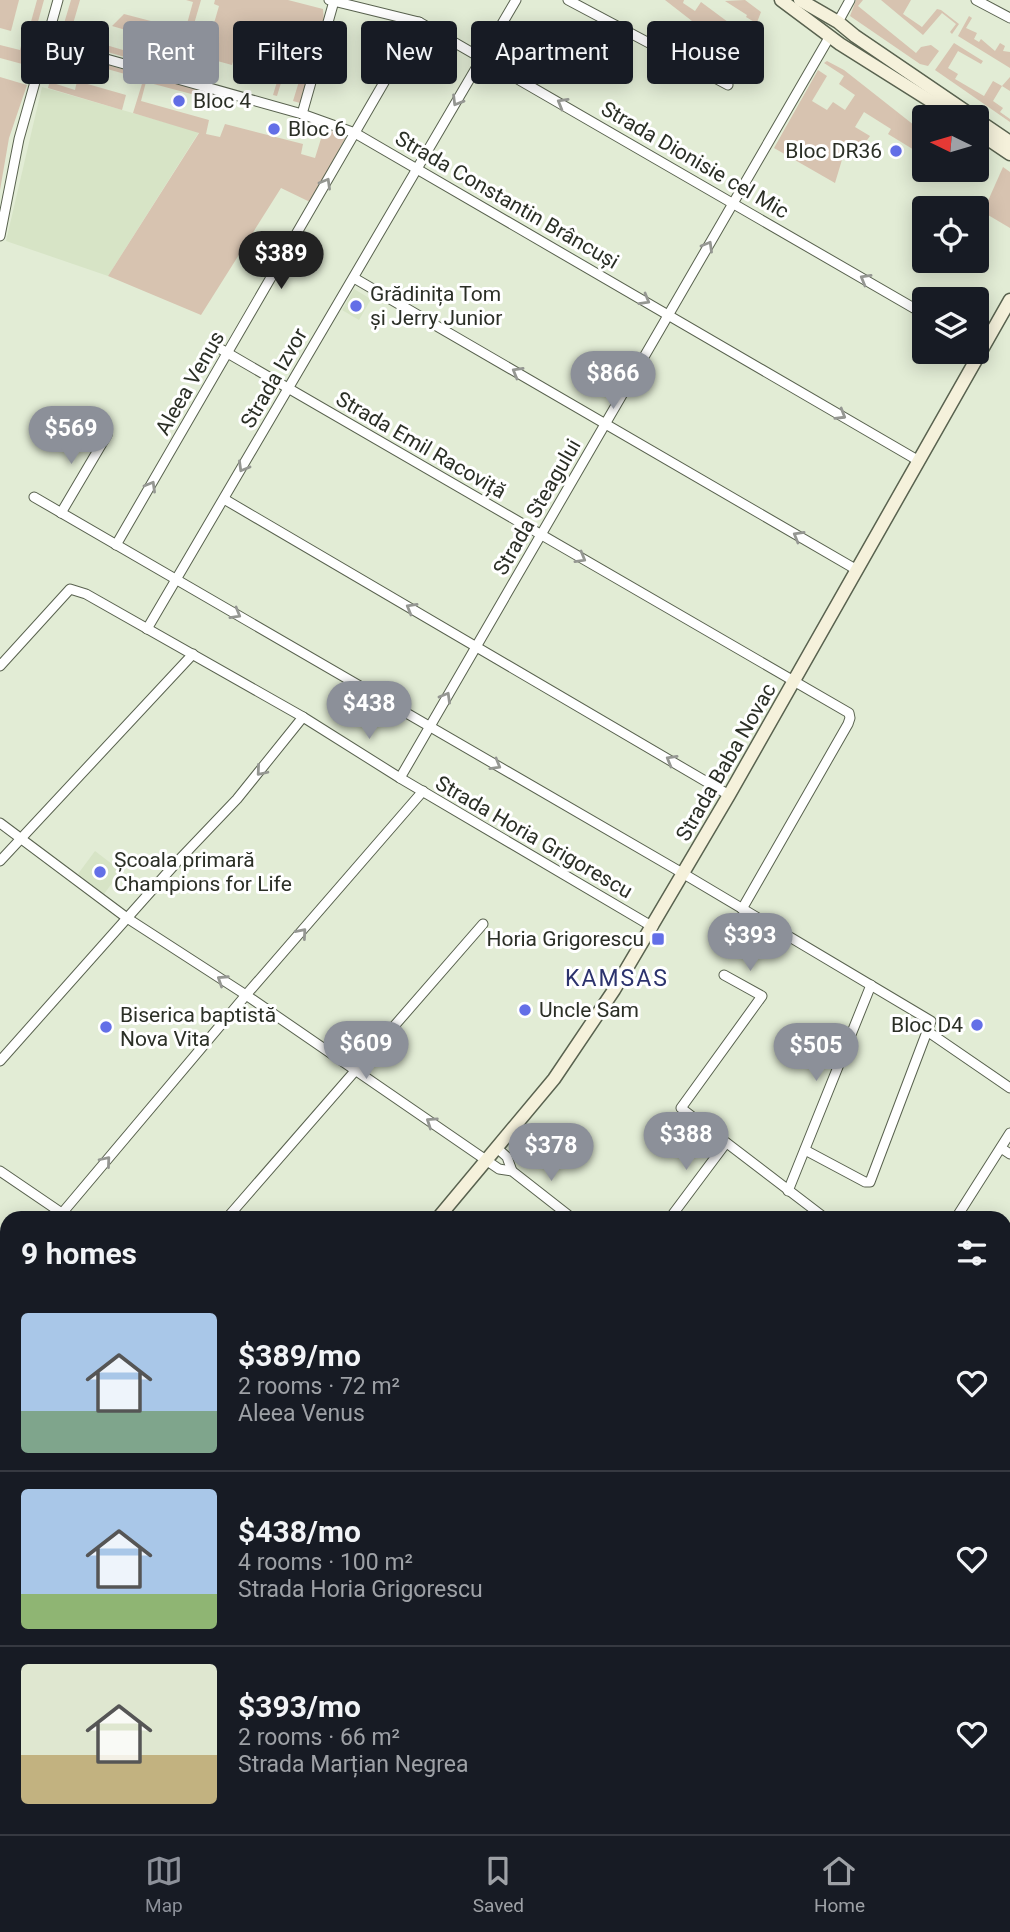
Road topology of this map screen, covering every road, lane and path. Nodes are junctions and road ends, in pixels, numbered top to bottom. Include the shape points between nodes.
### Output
1 (58, 0) edge
2 (516, 0) edge
3 (568, 0) edge
4 (781, 0) edge
5 (800, 0) edge
6 (850, 0) edge
7 (975, 0) edge
8 (331, 1) edge
9 (1010, 18) edge
10 (52, 21) edge
11 (415, 21) edge
12 (504, 21) edge
13 (838, 22) junction
14 (830, 36) junction
15 (109, 60) edge
16 (471, 76) edge
17 (34, 84) edge
18 (383, 84) edge
19 (528, 84) edge
20 (728, 85) dead end
21 (937, 105) edge
22 (956, 105) edge
23 (302, 114) junction
24 (989, 128) edge
25 (355, 133) junction
26 (989, 140) edge
27 (1010, 142) edge
28 (1010, 154) edge
29 (417, 167) junction
30 (733, 201) junction
31 (0, 236) edge
32 (354, 278) junction
33 (1010, 300) edge
34 (912, 307) edge
35 (669, 314) junction
36 (989, 332) edge
37 (212, 344) dead end
38 (227, 353) junction
39 (970, 364) edge
40 (289, 388) junction
41 (605, 424) junction
42 (107, 435) dead end
43 (919, 461) junction
44 (34, 497) dead end
45 (224, 499) junction
46 (61, 513) junction
47 (541, 534) junction
48 (116, 545) junction
49 (857, 570) junction
50 (177, 580) junction
51 (147, 629) junction
52 (476, 646) junction
53 (192, 654) junction
54 (0, 666) edge
55 (794, 681) junction
56 (303, 717) junction
57 (430, 727) junction
58 (400, 778) junction
59 (423, 792) junction
60 (729, 795) junction
61 (0, 822) edge
62 (21, 839) junction
63 (0, 862) edge
64 (684, 874) junction
65 (742, 909) junction
66 (127, 918) junction
67 (483, 924) dead end
68 (653, 927) junction
69 (724, 975) dead end
70 (871, 985) junction
71 (246, 995) junction
72 (927, 1031) junction
73 (0, 1060) edge
74 (356, 1070) junction
75 (1010, 1088) edge
76 (1010, 1133) edge
77 (726, 1143) junction
78 (497, 1148) junction
79 (1001, 1148) junction
80 (805, 1150) junction
81 (1010, 1154) edge
82 (487, 1160) junction
83 (0, 1171) edge
84 (512, 1171) junction
85 (788, 1191) junction
86 (56, 1211) edge
87 (67, 1211) edge
88 (233, 1211) edge
89 (444, 1211) edge
90 (563, 1211) edge
91 (675, 1211) edge
92 (815, 1211) edge
93 (960, 1211) edge

1 - 10 street
2 - 12 street, Strada Izvor
3 - 20 street
4 - 14 main road
5 - 13 main road
6 - 13 street
7 - 9 street
8 - 11 street, Strada Dionisie cel Mic
8 - 23 street
13 - 22 main road
14 - 21 main road
14 - 30 street, Strada Steagului
15 - 23 street, Strada Constantin Brâncuși
16 -> 29 street, Strada Izvor
17 - 31 street
18 - 25 street, Aleea Venus
30 -> 19 street, Strada Dionisie cel Mic
23 - 25 street, Strada Constantin Brâncuși
24 - 27 main road
25 - 29 street, Strada Constantin Brâncuși
38 -> 25 street, Aleea Venus
26 - 28 main road
29 - 32 street, Strada Izvor
29 -> 35 street, Strada Constantin Brâncuși
34 -> 30 street, Strada Dionisie cel Mic
35 -> 30 street, Strada Steagului
32 - 40 street, Strada Izvor
41 -> 32 street
33 - 36 main road, Strada Baba Novac
35 - 41 street, Strada Steagului
35 -> 43 street, Strada Constantin Brâncuși
37 - 38 street, Strada Emil Racoviță
38 - 40 street, Strada Emil Racoviță
48 -> 38 street, Aleea Venus
39 - 43 main road, Strada Baba Novac
40 -> 45 street, Strada Izvor
40 - 47 street, Strada Emil Racoviță
41 - 47 street, Strada Steagului
49 -> 41 street
42 - 46 street
43 - 49 main road, Strada Baba Novac
44 - 46 street
45 - 50 street, Strada Izvor
52 -> 45 street
46 - 48 street
47 - 52 street, Strada Steagului
47 -> 55 street, Strada Emil Racoviță
48 - 50 street
49 - 55 main road, Strada Baba Novac
50 - 51 street, Strada Izvor
50 -> 57 street
51 - 53 street, Strada Horia Grigorescu
51 - 54 street, Strada Horia Grigorescu via 70,589
57 -> 52 street, Strada Steagului
60 -> 52 street
53 - 56 street, Strada Horia Grigorescu
53 - 62 street
55 - 60 main road, Strada Baba Novac
55 - 65 street, Strada Emil Racoviță via 849,713 850,718
56 - 58 street, Strada Horia Grigorescu
56 -> 66 street via 237,799
57 - 58 street, Strada Steagului
57 -> 64 street
58 - 59 street, Strada Horia Grigorescu
59 - 68 street, Strada Horia Grigorescu
71 -> 59 street
60 - 64 main road, Strada Baba Novac
61 - 62 street
62 - 63 street
62 - 66 street
64 - 65 street
64 - 68 main road, Strada Baba Novac
65 - 70 street
71 -> 66 street
66 - 73 street
67 - 74 street
68 - 78 main road, Strada Baba Novac via 585,1036
69 - 77 street via 762,996 681,1108
70 - 72 street via 931,1021
70 - 80 street
71 - 74 street
87 -> 71 street
72 - 75 street
72 - 80 street via 870,1182
82 -> 74 street
74 - 88 street
76 - 79 street
77 - 85 street
77 - 91 street
78 - 82 main road, Strada Baba Novac
78 - 84 street
79 - 81 street
79 - 93 street
80 - 85 street
82 - 84 street
82 - 89 main road, Strada Baba Novac
83 - 86 street
84 - 90 street
85 - 92 street

